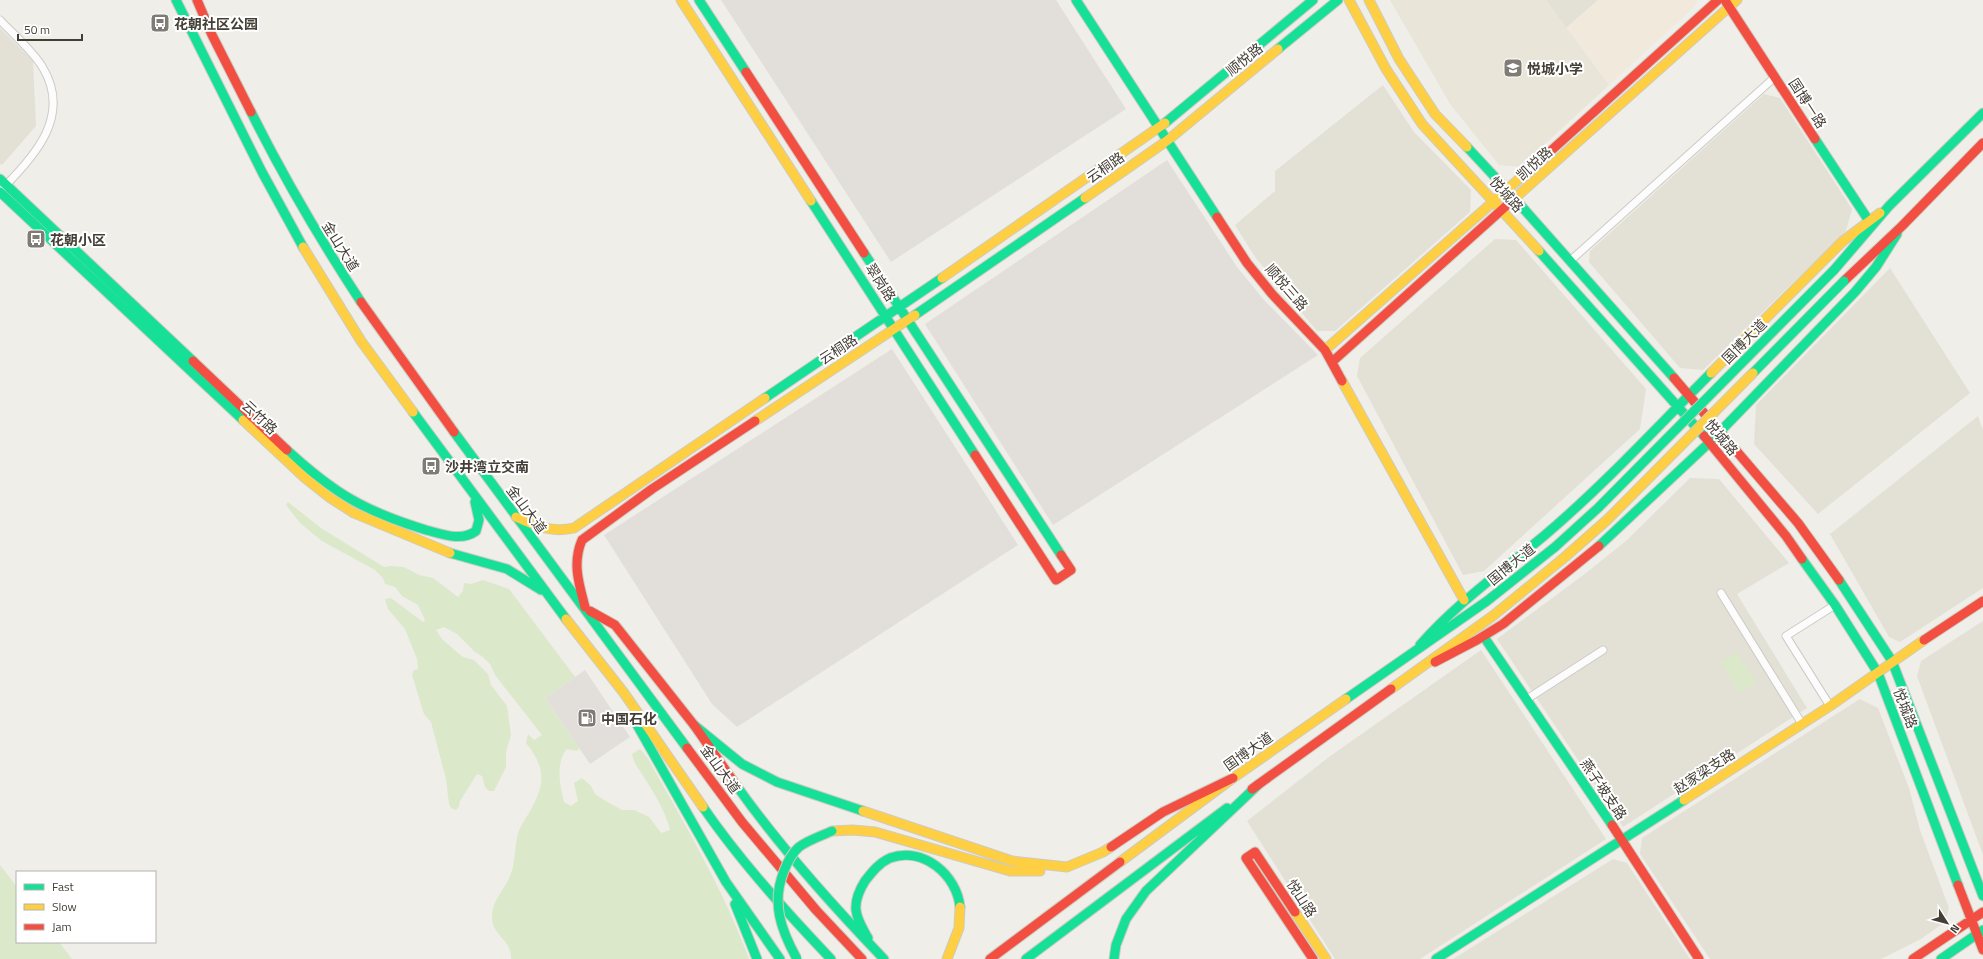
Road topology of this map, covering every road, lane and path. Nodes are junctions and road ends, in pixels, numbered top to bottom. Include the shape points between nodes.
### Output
1 (176, 0) edge
2 (197, 0) edge
3 (681, 0) edge
4 (699, 0) edge
5 (1076, 0) edge
6 (1313, 0) edge
7 (1338, 0) edge
8 (1349, 0) edge
9 (1369, 0) edge
10 (1718, 0) edge
11 (1737, 0) edge
12 (1727, 3) edge
13 (0, 20) edge
14 (1775, 77) junction
15 (1983, 113) edge
16 (1159, 128) junction
17 (1168, 140) junction
18 (1983, 143) edge
19 (1, 187) edge
20 (1507, 190) junction
21 (1515, 198) junction
22 (1495, 201) junction
23 (1889, 206) junction
24 (1503, 210) junction
25 (1869, 221) junction
26 (1902, 226) junction
27 (1570, 261) junction
28 (900, 307) junction
29 (886, 316) junction
30 (909, 319) junction
31 (894, 329) junction
32 (1325, 350) junction
33 (1332, 362) junction
34 (1689, 395) junction
35 (1677, 406) junction
36 (1719, 430) junction
37 (1709, 442) junction
38 (471, 493) junction
39 (514, 515) junction
40 (545, 593) junction
41 (1721, 593) dead end
42 (1464, 600) junction
43 (1983, 601) edge
44 (1835, 606) junction
45 (585, 609) junction
46 (1484, 637) junction
47 (1603, 650) dead end
48 (1413, 653) junction
49 (1892, 661) junction
50 (1420, 669) junction
51 (606, 671) junction
52 (1878, 673) junction
53 (1526, 699) junction
54 (1830, 706) junction
55 (1802, 724) junction
56 (694, 725) junction
57 (1233, 778) junction
58 (1259, 784) junction
59 (1622, 840) junction
60 (1067, 867) junction
61 (726, 882) junction
62 (1983, 896) edge
63 (1983, 912) edge
64 (1971, 920) junction
65 (1980, 932) edge
66 (1116, 945) junction
67 (874, 949) junction
68 (1983, 950) edge
69 (757, 959) edge
70 (780, 959) edge
71 (797, 959) edge
72 (831, 959) edge
73 (862, 959) edge
74 (884, 959) edge
75 (947, 959) edge
76 (990, 959) edge
77 (1026, 959) edge
78 (1114, 959) edge
79 (1118, 959) edge
80 (1312, 959) edge
81 (1326, 959) edge
82 (1436, 959) edge
83 (1699, 959) edge
84 (1913, 959) edge
85 (1940, 959) edge

1 - 38 main road via 262,172 311,262 362,341
2 - 39 main road, 金山大道 via 276,161 328,252 380,330
3 - 29 main road, 翠岗路
4 - 28 main road, 翠岗路
5 - 16 main road, 顺悦三路
6 - 16 main road, 顺悦路
7 - 17 main road, 顺悦路
8 - 22 main road, 悦城路 via 1386,69 1422,124
9 - 20 main road, 悦城路 via 1399,59 1435,114
10 - 20 main road, 凯悦路
11 - 12 main road, 凯悦路
12 - 14 main road, 国博一路
12 - 21 main road, 凯悦路
13 - 19 street via 42,66 51,84 53,104 50,124 42,143 30,160
14 - 25 main road, 国博一路
14 - 27 street
15 - 23 main road, 国博大道
16 - 17 main road, 顺悦三路
16 - 28 main road, 云桐路
17 - 30 main road, 云桐路
17 - 32 main road, 顺悦三路 via 1247,263 1272,294
18 - 26 main road, 国博大道
19 - 38 main road, 云竹路 via 311,472 334,490 388,517 457,537 473,534 478,529 480,522
19 - 40 main road, 云竹路 via 305,478 329,497 354,513 442,551 507,569
20 - 21 main road, 悦城路
20 - 22 main road, 凯悦路
21 - 24 main road, 凯悦路
21 - 27 main road, 悦城路
22 - 24 main road, 悦城路
22 - 32 main road, 凯悦路
23 - 25 main road
23 - 48 main road, 国博大道, bridge via 1834,270 1603,502 1555,547 1487,601
24 - 33 main road, 凯悦路
24 - 35 main road, 悦城路
25 - 34 main road via 1843,241
26 - 36 main road via 1876,267 1859,287
26 - 50 main road, 国博大道, bridge via 1844,280 1607,520 1494,615
27 - 34 main road, 悦城路
28 - 29 main road, 云桐路
28 - 30 main road, 翠岗路
29 - 31 main road, 翠岗路
29 - 39 main road, 云桐路 via 574,528 563,532 549,531
30 - 31 main road, 云桐路
30 - 31 main road, 翠岗路 via 1071,570 1056,580
31 - 45 main road, 云桐路 via 664,480 582,540 576,551 576,574
32 - 33 main road, 顺悦三路
33 - 42 main road, 顺悦三路
34 - 35 main road
34 - 36 main road, 悦城路
35 - 37 main road, 悦城路
35 - 42 main road via 1596,489 1545,535
36 - 37 main road
36 - 49 main road, 悦城路 via 1798,524
37 - 44 main road, 悦城路 via 1786,536
37 - 46 main road via 1580,562
38 - 40 main road
39 - 45 main road, 金山大道
40 - 51 main road
41 - 55 street
42 - 48 main road via 1440,622
43 - 49 main road, 赵家梁支路
44 - 52 main road, 悦城路
44 - 54 street via 1786,636
45 - 56 main road via 615,625
45 - 73 main road, 金山大道 via 742,822 816,910
46 - 50 main road
46 - 53 main road, 燕子坡支路
47 - 53 street
48 - 57 main road, 国博大道
49 - 52 main road, 赵家梁支路
49 - 62 main road, 悦城路
50 - 58 main road, 国博大道
51 - 61 main road
51 - 72 main road via 723,836 800,927
52 - 54 main road, 赵家梁支路
52 - 64 main road, 悦城路
53 - 59 main road, 燕子坡支路
54 - 55 main road, 赵家梁支路
55 - 59 main road, 赵家梁支路
56 - 60 main road via 742,764 777,782 1012,861
56 - 67 main road via 755,812 827,900
57 - 60 main road via 1163,812 1103,852
57 - 76 main road, 国博大道
58 - 66 main road via 1146,891 1126,919
58 - 77 main road, 国博大道
59 - 82 main road, 赵家梁支路
59 - 83 main road, 燕子坡支路
60 - 71 main road, bridge via 1038,872 1010,871 875,832 832,831 798,848 787,862 778,881 777,918
61 - 69 main road
61 - 70 main road
63 - 64 main road
64 - 65 main road, 悦城路
64 - 84 main road
65 - 68 main road, 悦城路
65 - 85 main road
66 - 78 main road
66 - 79 main road
67 - 74 main road
67 - 75 main road via 856,910 859,893 866,877 882,863 899,855 916,855 934,862 947,873 958,893 961,914 957,937
80 - 81 main road, 悦山路 via 1246,858 1255,852

